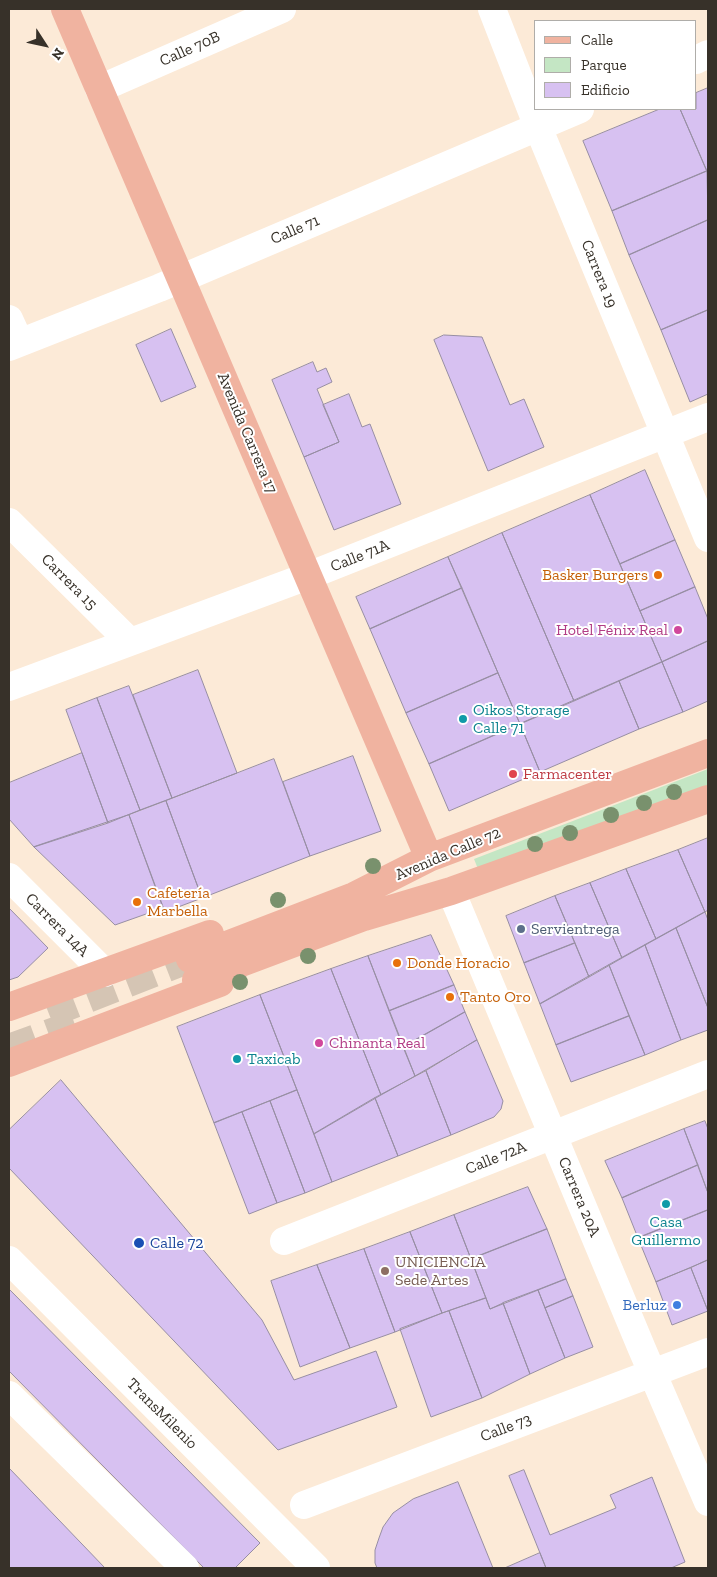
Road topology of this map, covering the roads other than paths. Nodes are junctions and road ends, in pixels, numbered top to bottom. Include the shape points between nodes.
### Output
1 (65, 9) edge
2 (282, 9) edge
3 (492, 9) edge
4 (99, 90) junction
5 (578, 110) edge
6 (538, 127) junction
7 (180, 279) junction
8 (12, 336) edge
9 (708, 418) edge
10 (666, 434) junction
11 (9, 522) edge
12 (708, 538) edge
13 (308, 576) junction
14 (130, 642) junction
15 (9, 687) edge
16 (708, 753) edge
17 (708, 799) edge
18 (429, 858) junction
19 (9, 877) edge
20 (451, 891) junction
21 (105, 973) junction
22 (9, 1006) edge
23 (9, 1063) edge
24 (708, 1074) edge
25 (553, 1135) junction
26 (284, 1241) dead end
27 (9, 1260) edge
28 (708, 1352) edge
29 (652, 1373) junction
30 (9, 1395) edge
31 (708, 1502) edge
32 (304, 1505) dead end
33 (186, 1568) edge
34 (316, 1568) edge

1 - 4 main road, Avenida Carrera 17
2 - 4 street, Calle 70B
3 - 6 street, Carrera 19
4 - 7 main road, Avenida Carrera 17
5 - 6 street, Calle 71
6 - 7 street, Calle 71
6 - 10 street, Carrera 19
7 - 8 street, Calle 71
7 - 13 main road, Avenida Carrera 17
9 - 10 street, Calle 71A
10 - 12 street, Carrera 19
10 - 13 street, Calle 71A
11 - 14 street, Carrera 15
13 - 14 street, Calle 71A
13 - 18 main road, Avenida Carrera 17
14 - 15 street, Calle 71A
16 - 18 main road, Avenida Calle 72
17 - 20 main road, Avenida Calle 72
18 - 20 main road, Avenida Calle 72 via 193,969
18 - 21 main road
19 - 21 street, Carrera 14A
20 - 23 main road via 368,927
20 - 25 street, Carrera 20A
21 - 22 main road
24 - 25 street, Calle 72A
25 - 26 street, Calle 72A
25 - 29 street, Carrera 20A
27 - 34 street, TransMilenio
28 - 29 street, Calle 73
29 - 31 street, Carrera 20A
29 - 32 street, Calle 73
30 - 33 street

